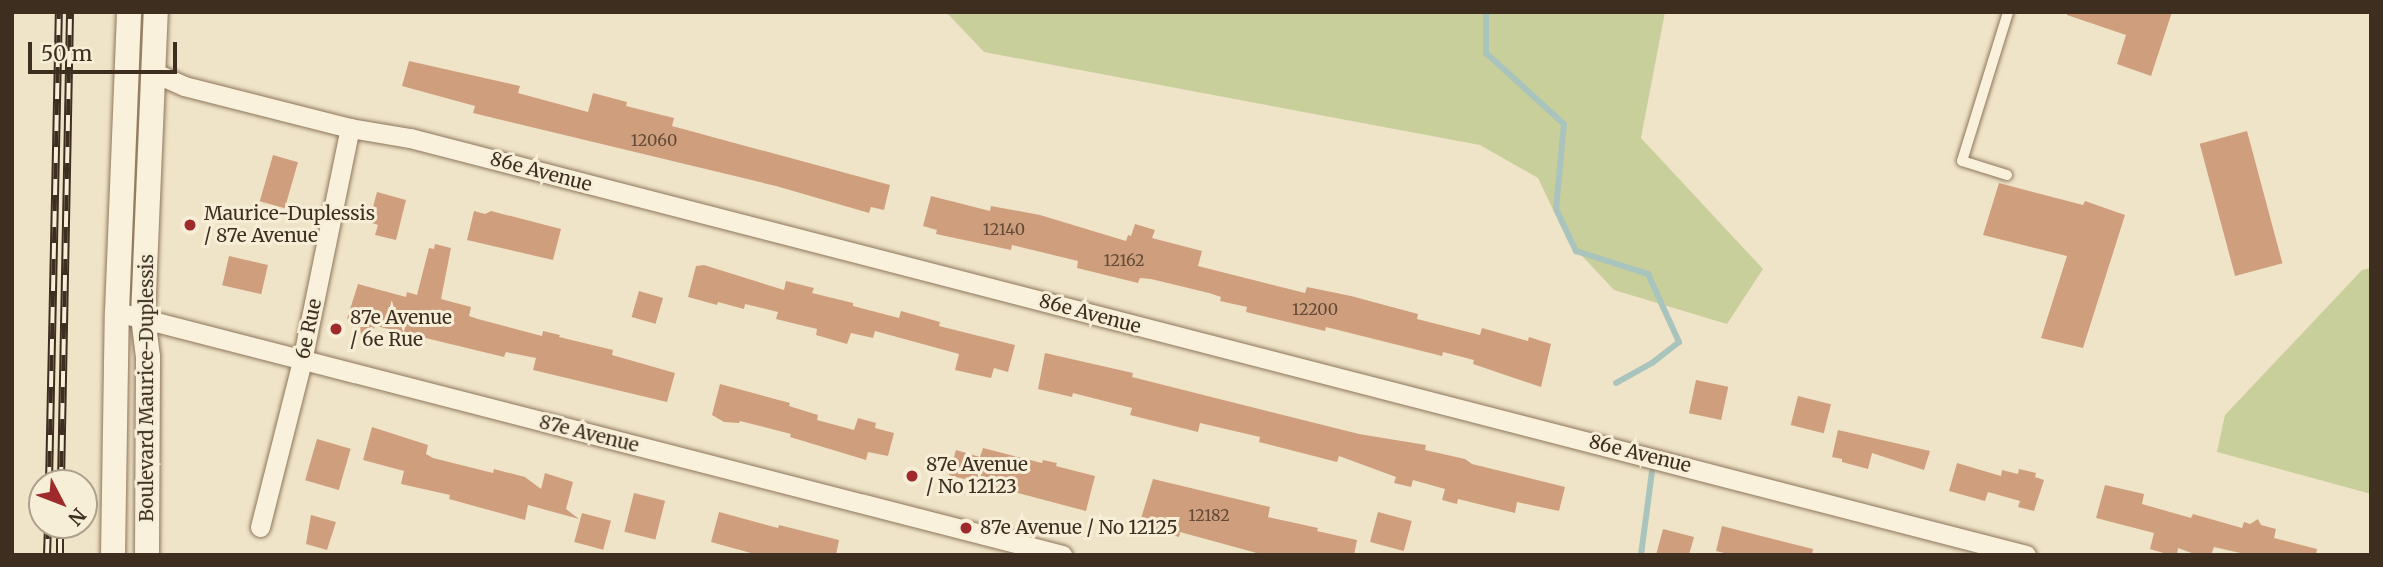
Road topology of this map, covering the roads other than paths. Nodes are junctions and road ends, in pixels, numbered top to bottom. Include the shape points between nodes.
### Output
1 (129, 12) edge
2 (156, 12) edge
3 (2008, 12) edge
4 (155, 73) junction
5 (350, 128) junction
6 (2007, 175) dead end
7 (117, 312) junction
8 (144, 317) junction
9 (302, 361) junction
10 (260, 527) dead end
11 (113, 555) edge
12 (147, 555) edge
13 (1062, 555) edge
14 (2026, 555) edge

1 - 7 street, Boulevard Maurice-Duplessis
2 - 4 street, Boulevard Maurice-Duplessis
3 - 6 lane via 1962,161
4 - 5 street, 86e Avenue via 184,86
4 - 8 street, Boulevard Maurice-Duplessis
5 - 9 street, 6e Rue
5 - 14 street, 86e Avenue via 423,142
7 - 8 street, 87e Avenue
7 - 11 street, Boulevard Maurice-Duplessis
8 - 9 street, 87e Avenue
8 - 12 street, Boulevard Maurice-Duplessis
9 - 10 street, 6e Rue
9 - 13 street, 87e Avenue

